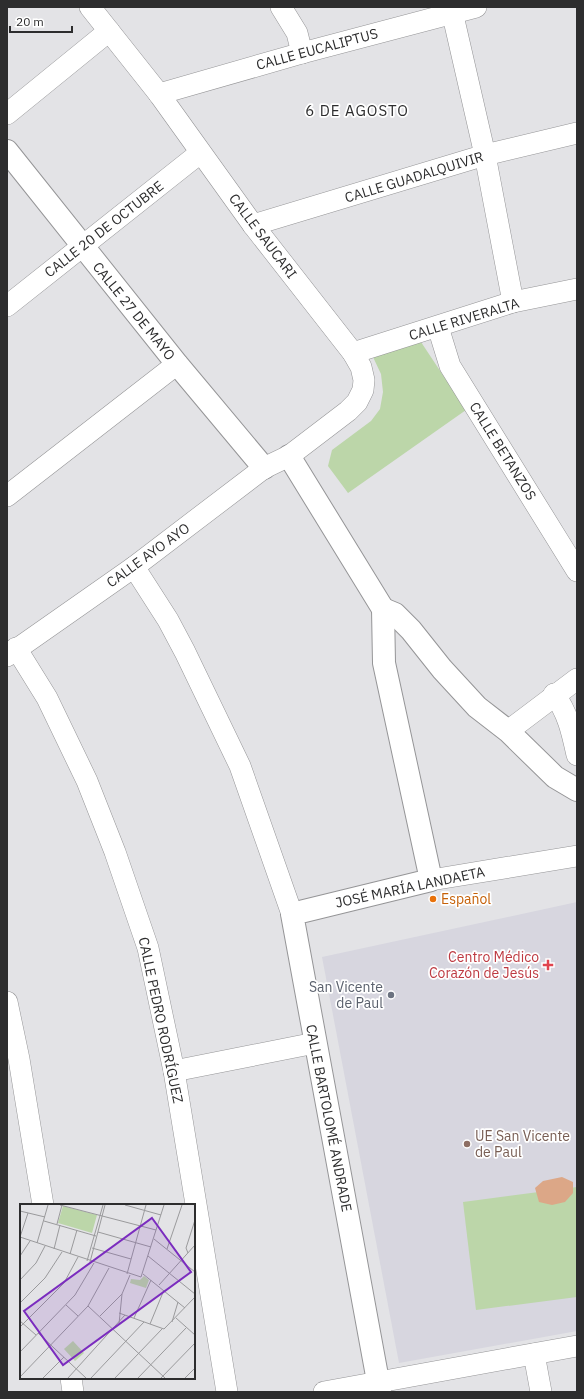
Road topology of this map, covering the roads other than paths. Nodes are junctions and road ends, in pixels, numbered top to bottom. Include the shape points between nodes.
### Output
1 (90, 7) edge
2 (281, 7) edge
3 (476, 7) edge
4 (452, 10) edge
5 (109, 32) junction
6 (302, 53) junction
7 (159, 94) junction
8 (7, 114) edge
9 (577, 133) edge
10 (7, 151) edge
11 (200, 153) junction
12 (485, 155) junction
13 (253, 225) junction
14 (82, 246) junction
15 (577, 289) edge
16 (513, 302) junction
17 (7, 306) edge
18 (438, 327) junction
19 (353, 353) junction
20 (177, 364) junction
21 (289, 456) junction
22 (264, 468) junction
23 (7, 496) edge
24 (134, 567) junction
25 (577, 571) edge
26 (383, 609) junction
27 (12, 652) edge
28 (577, 679) edge
29 (554, 694) junction
30 (508, 731) junction
31 (577, 755) edge
32 (577, 790) edge
33 (577, 856) edge
34 (430, 880) junction
35 (292, 914) junction
36 (7, 1002) edge
37 (315, 1043) junction
38 (174, 1071) junction
39 (43, 1204) edge
40 (577, 1346) edge
41 (534, 1354) junction
42 (71, 1379) edge
43 (379, 1387) edge
44 (73, 1392) edge
45 (227, 1392) edge
46 (324, 1392) edge
47 (541, 1392) edge

1 - 5 street, CALLE SAUCARI
2 - 6 street via 297,32
3 - 4 street, CALLE EUCALIPTUS
4 - 6 street, CALLE EUCALIPTUS
4 - 12 street
5 - 7 street, CALLE SAUCARI
5 - 8 street
6 - 7 street, CALLE EUCALIPTUS
7 - 11 street, CALLE SAUCARI
9 - 12 street, CALLE GUADALQUIVIR
10 - 14 street, CALLE 27 DE MAYO
11 - 13 street, CALLE SAUCARI
11 - 14 street, CALLE 20 DE OCTUBRE
12 - 13 street, CALLE GUADALQUIVIR
12 - 16 street
13 - 19 street, CALLE SAUCARI
14 - 17 street, CALLE 20 DE OCTUBRE
14 - 20 street, CALLE 27 DE MAYO
15 - 16 street, CALLE RIVERALTA
16 - 18 street, CALLE RIVERALTA
18 - 19 street, CALLE RIVERALTA
18 - 25 street, CALLE BETANZOS via 450,366
19 - 21 street, CALLE SAUCARI via 364,380 363,390 357,402
20 - 22 street, CALLE 27 DE MAYO
20 - 23 street
21 - 22 street, CALLE AYO AYO
21 - 26 street
22 - 24 street, CALLE AYO AYO
24 - 27 street, CALLE AYO AYO
24 - 35 street, CALLE BARTOLOMÉ ANDRADE via 185,652 240,766
26 - 30 street via 395,614 478,707
26 - 34 street via 384,663
27 - 38 street, CALLE PEDRO RODRÍGUEZ via 47,698 87,781 115,852 148,948
28 - 29 street
29 - 30 street
29 - 31 street via 564,708 571,725
30 - 32 street via 556,777
33 - 34 street, JOSÉ MARÍA LANDAETA
34 - 35 street, JOSÉ MARÍA LANDAETA
35 - 37 street, CALLE BARTOLOMÉ ANDRADE
36 - 39 street
37 - 38 street
37 - 43 street, CALLE BARTOLOMÉ ANDRADE
38 - 45 street, CALLE PEDRO RODRÍGUEZ
40 - 41 street
41 - 43 street
41 - 47 street
42 - 44 street
43 - 46 street

